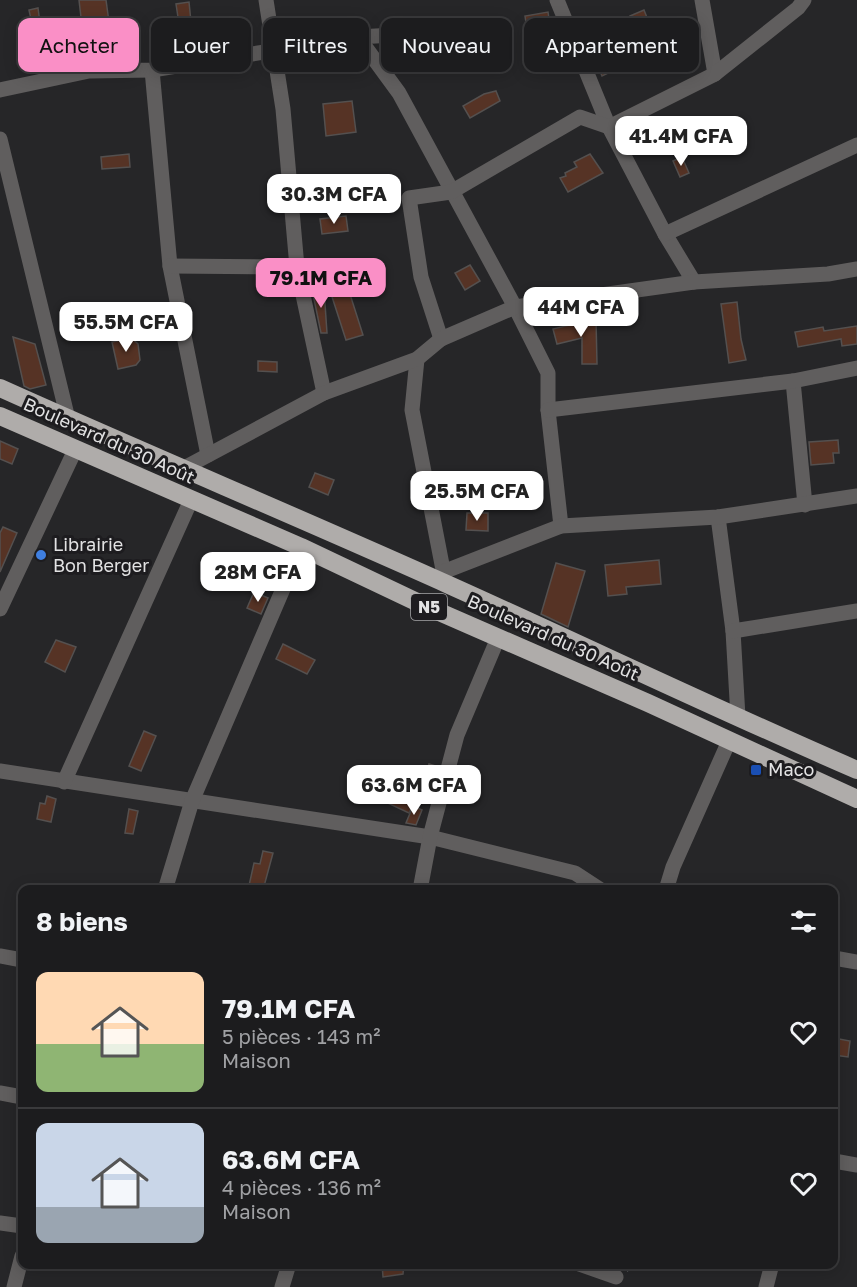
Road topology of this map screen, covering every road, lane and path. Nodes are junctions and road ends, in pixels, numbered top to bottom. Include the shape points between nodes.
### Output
1 (266, 0) edge
2 (557, 0) edge
3 (702, 0) edge
4 (804, 0) edge
5 (269, 18) edge
6 (369, 53) edge
7 (151, 70) edge
8 (152, 72) edge
9 (278, 72) edge
10 (715, 74) junction
11 (0, 90) edge
12 (609, 127) junction
13 (0, 139) edge
14 (857, 145) edge
15 (451, 192) junction
16 (665, 234) junction
17 (170, 266) junction
18 (297, 267) junction
19 (857, 269) edge
20 (694, 282) junction
21 (515, 307) junction
22 (441, 339) junction
23 (417, 358) junction
24 (857, 368) edge
25 (793, 381) junction
26 (0, 388) edge
27 (324, 393) junction
28 (548, 410) junction
29 (0, 416) edge
30 (68, 419) junction
31 (76, 448) junction
32 (208, 455) junction
33 (184, 468) junction
34 (857, 496) edge
35 (191, 500) junction
36 (805, 505) junction
37 (718, 517) junction
38 (561, 526) junction
39 (301, 547) junction
40 (445, 578) junction
41 (0, 609) edge
42 (857, 611) edge
43 (733, 631) junction
44 (498, 638) junction
45 (738, 717) junction
46 (729, 741) junction
47 (857, 770) edge
48 (0, 771) edge
49 (64, 782) junction
50 (857, 799) edge
51 (192, 801) junction
52 (430, 837) junction
53 (167, 885) edge
54 (421, 885) edge
55 (593, 885) edge
56 (668, 885) edge
57 (0, 956) edge
58 (18, 959) edge
59 (838, 959) edge
60 (857, 962) edge
61 (0, 1093) edge
62 (18, 1096) edge
63 (838, 1162) edge
64 (857, 1166) edge
65 (0, 1223) edge
66 (18, 1225) edge
67 (19, 1269) edge
68 (284, 1269) edge
69 (593, 1269) edge
70 (771, 1269) edge
71 (616, 1277) dead end
72 (14, 1287) edge
73 (282, 1287) edge
74 (766, 1287) edge

1 - 5 street
2 - 12 street
3 - 10 street
4 - 10 street
6 - 15 street via 399,93
7 - 11 street via 89,71
8 - 17 street
9 - 18 street
10 - 12 street
12 - 15 street via 580,117
12 - 16 street
13 - 30 street
14 - 16 street
15 - 21 street
15 - 22 street via 409,198 421,277
16 - 20 street
17 - 18 street
17 - 32 street
18 - 27 street
19 - 20 street
20 - 21 street
21 - 22 street
21 - 28 street via 548,373
22 - 23 street
23 - 27 street
23 - 40 street via 412,410
24 - 25 street
25 - 28 street
25 - 36 street
26 - 30 highway, Boulevard du 30 Août / N5
27 - 32 street
28 - 38 street
29 - 31 highway, Boulevard du 30 Août / N5
30 - 33 highway, Boulevard du 30 Août / N5
31 - 35 highway, Boulevard du 30 Août / N5
31 - 41 street
32 - 33 street
33 - 40 highway, Boulevard du 30 Août / N5
34 - 36 street
35 - 39 highway, Boulevard du 30 Août / N5
35 - 49 street
36 - 37 street
37 - 38 street
37 - 43 street
38 - 40 street
39 - 44 highway, Boulevard du 30 Août / N5
39 - 51 street
40 - 45 highway, Boulevard du 30 Août / N5
42 - 43 street
43 - 45 street
44 - 46 highway, Boulevard du 30 Août / N5
44 - 52 street via 457,735
45 - 47 highway, Boulevard du 30 Août / N5
46 - 50 highway, Boulevard du 30 Août / N5
46 - 56 street
48 - 49 street
49 - 51 street
51 - 52 street
51 - 53 street
52 - 54 street
52 - 55 street via 575,873
57 - 58 street
59 - 60 street
61 - 62 street
63 - 64 street
65 - 66 street
67 - 72 street
68 - 73 street
69 - 71 street
70 - 74 street

